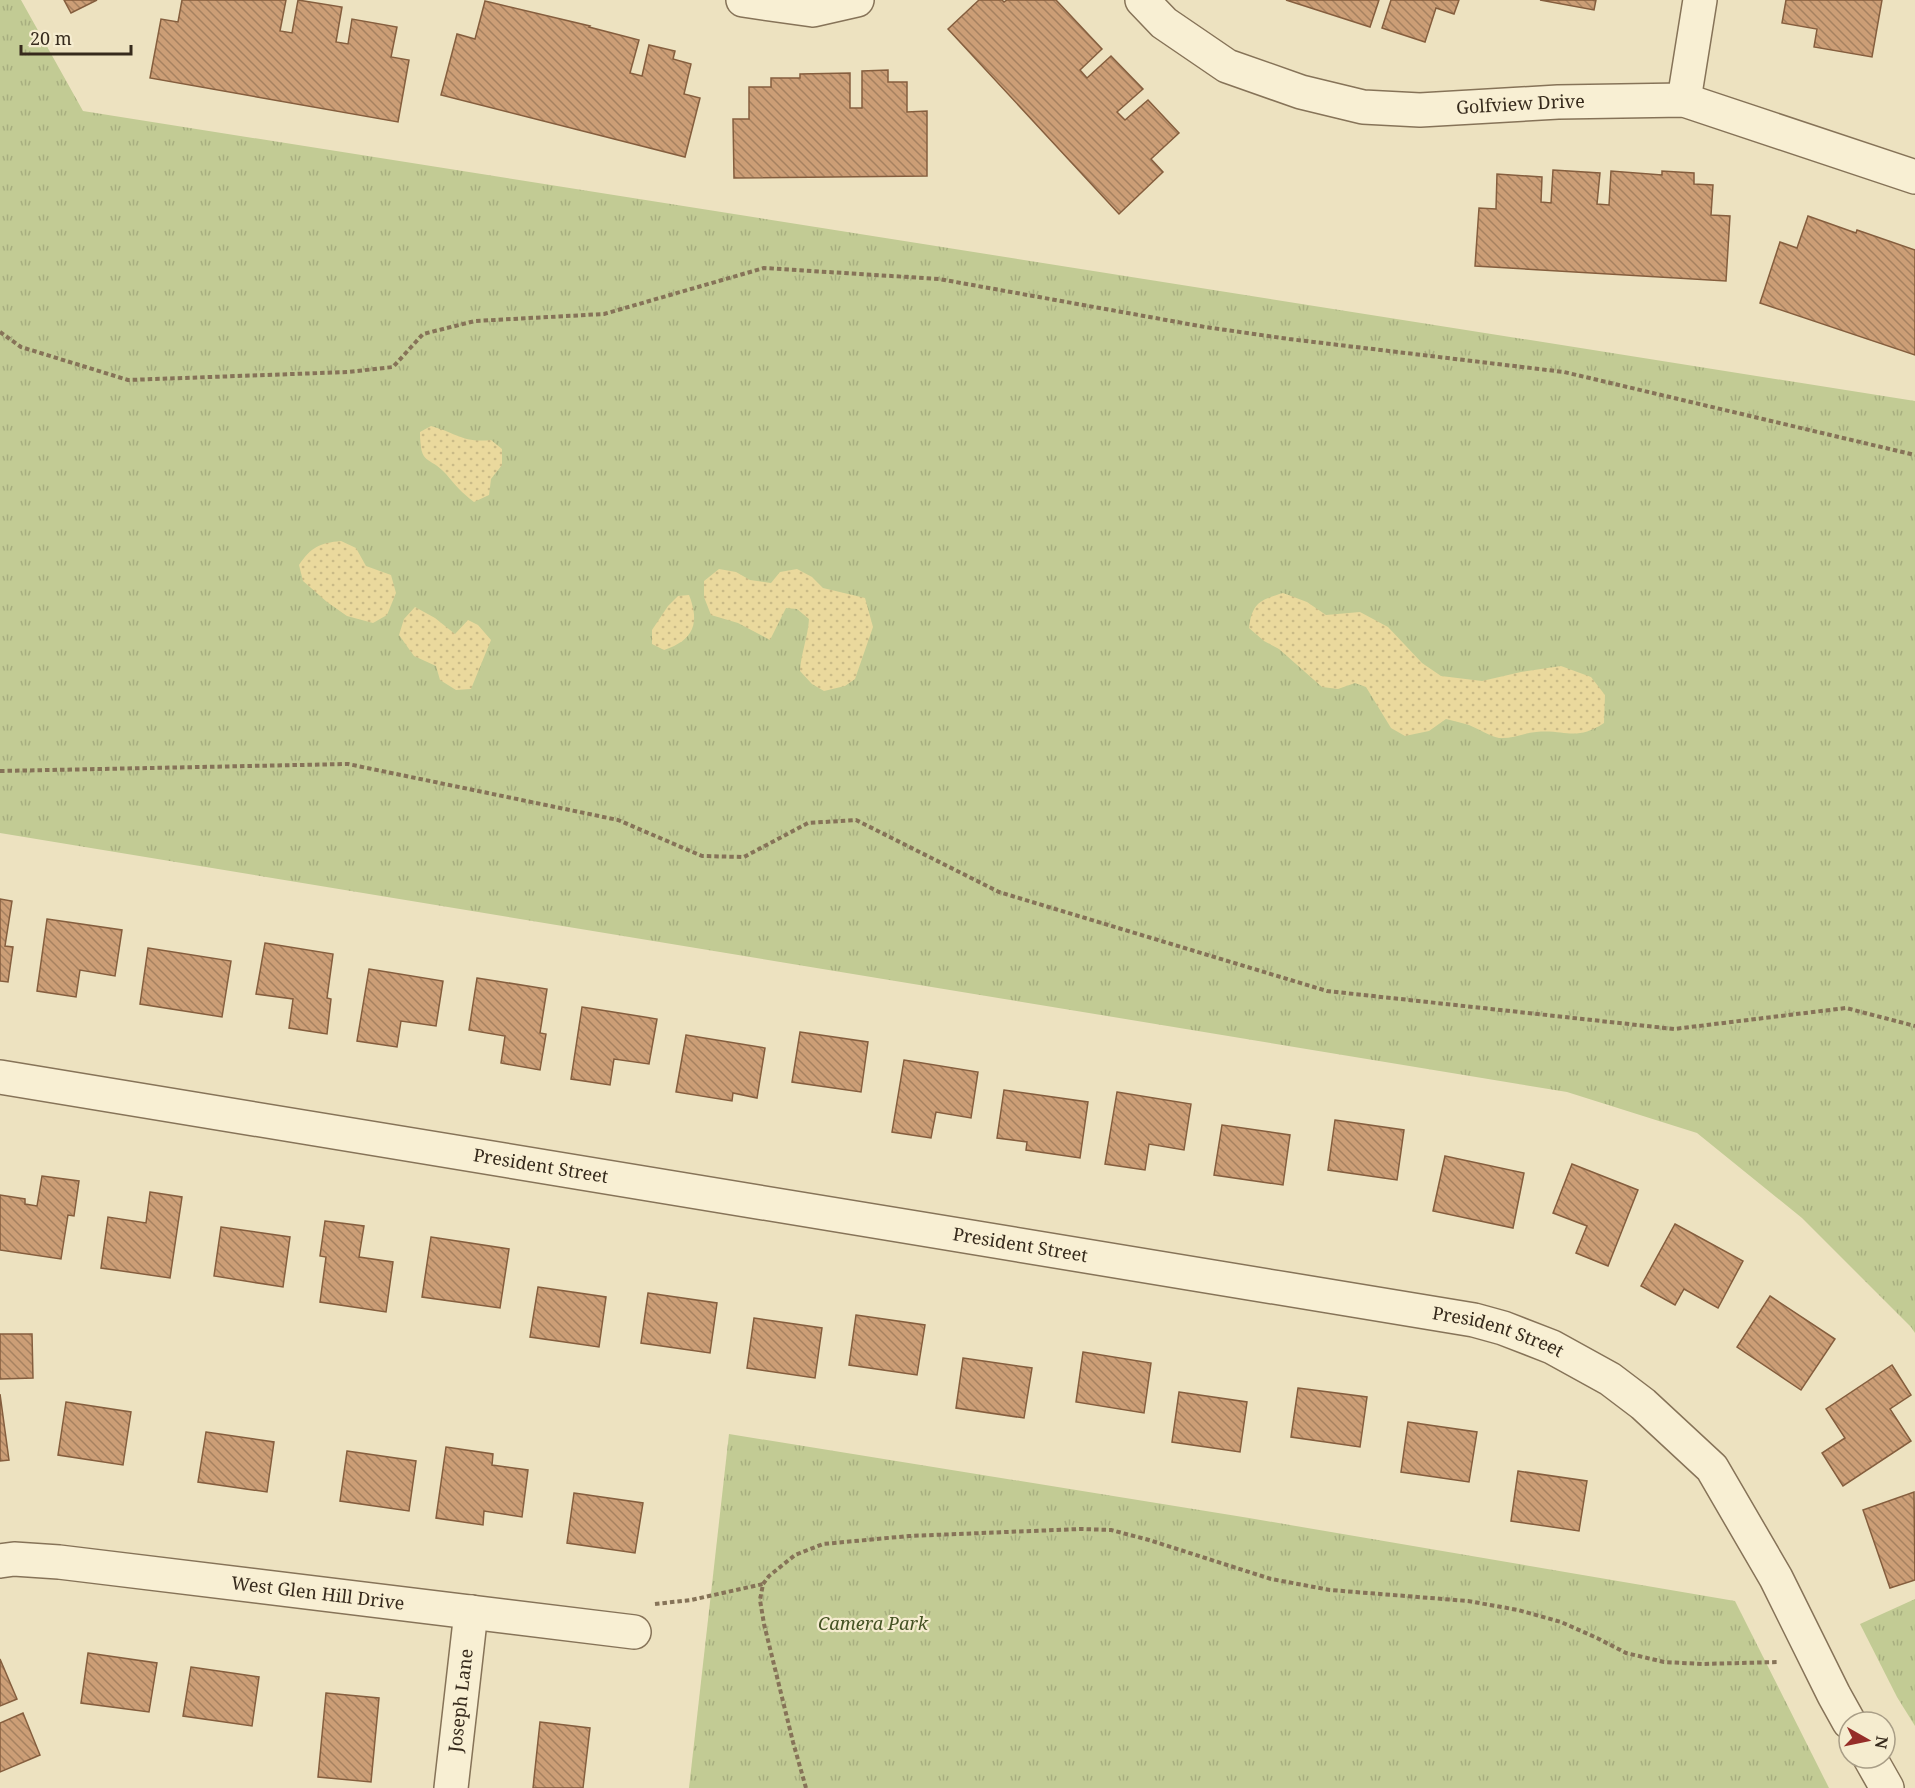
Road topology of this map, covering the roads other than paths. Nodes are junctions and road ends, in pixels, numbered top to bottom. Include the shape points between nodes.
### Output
1 (743, 0) edge
2 (857, 0) edge
3 (1142, 0) edge
4 (1700, 0) edge
5 (1684, 100) junction
6 (1915, 177) edge
7 (0, 1077) edge
8 (0, 1561) edge
9 (471, 1612) junction
10 (634, 1632) road end
11 (1844, 1710) edge
12 (1877, 1770) edge
13 (451, 1788) edge
14 (1887, 1788) edge

1 - 2 street via 813,10
3 - 5 street, Golfview Drive via 1164,24 1227,66 1301,92 1363,107 1420,111 1558,102
4 - 5 street
5 - 6 street, Golfview Drive
7 - 11 street, President Street via 1451,1316 1503,1328 1552,1347 1610,1379 1712,1468 1776,1578
8 - 9 street, West Glen Hill Drive via 59,1562
9 - 10 street, West Glen Hill Drive
9 - 13 street, Joseph Lane
12 - 14 street

